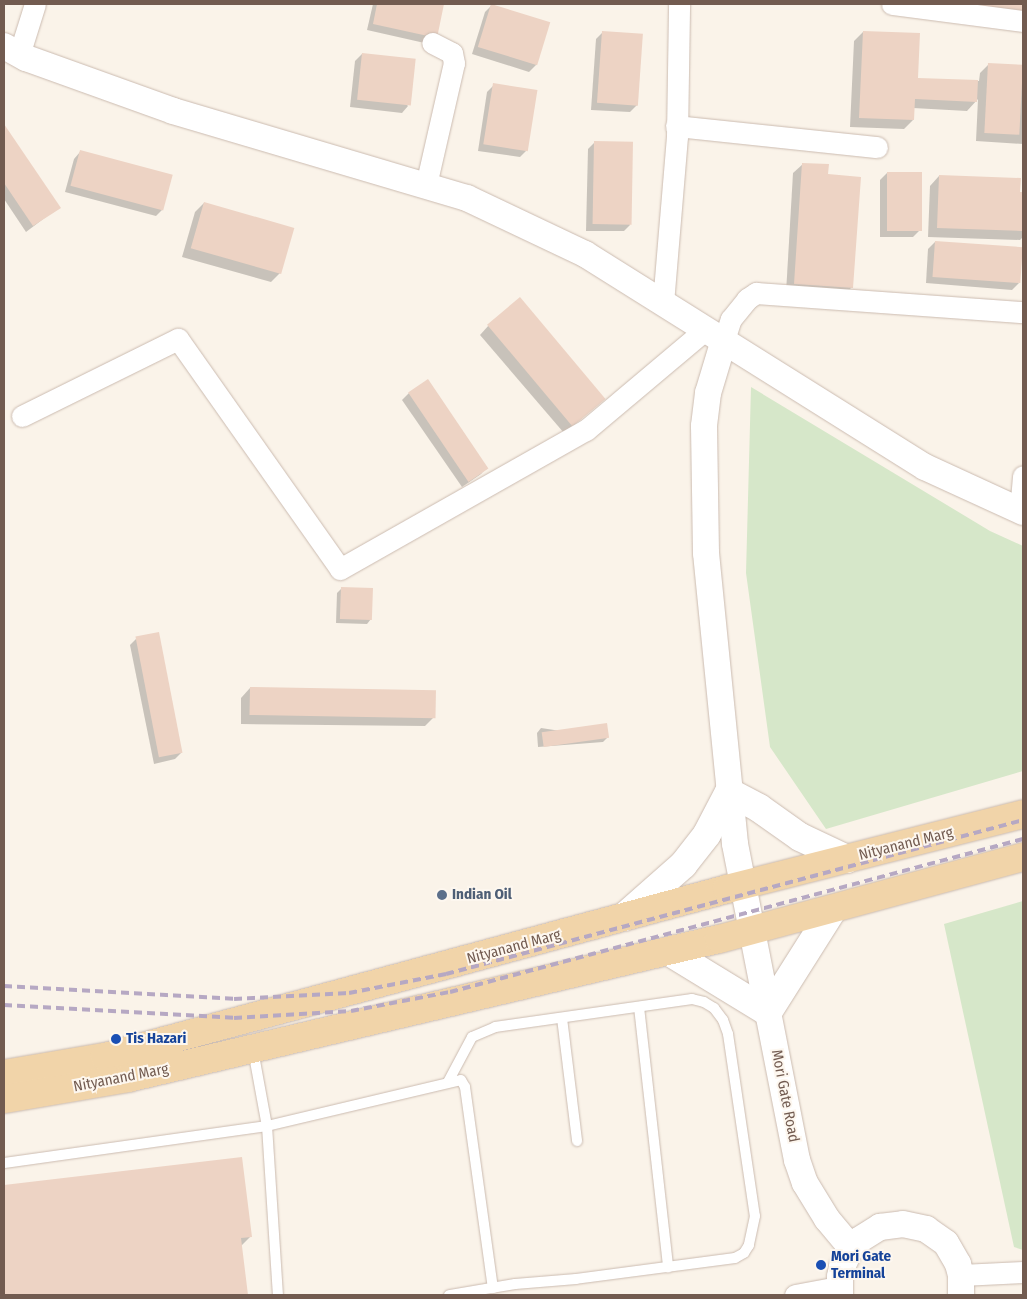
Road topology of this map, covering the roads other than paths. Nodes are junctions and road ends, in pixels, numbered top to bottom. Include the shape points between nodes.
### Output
1 (34, 4) edge
2 (679, 4) edge
3 (892, 4) edge
4 (1023, 21) edge
5 (432, 43) dead end
6 (12, 51) edge
7 (676, 126) junction
8 (877, 147) dead end
9 (426, 185) junction
10 (663, 303) junction
11 (1023, 312) edge
12 (715, 335) junction
13 (22, 416) dead end
14 (1023, 476) edge
15 (1022, 512) edge
16 (729, 792) junction
17 (1023, 814) edge
18 (1023, 857) edge
19 (847, 859) junction
20 (742, 885) junction
21 (833, 909) junction
22 (624, 917) junction
23 (752, 930) junction
24 (668, 950) junction
25 (639, 1007) junction
26 (768, 1012) junction
27 (268, 1013) junction
28 (562, 1018) junction
29 (228, 1024) junction
30 (255, 1048) junction
31 (4, 1074) edge
32 (448, 1082) junction
33 (4, 1099) edge
34 (267, 1126) junction
35 (577, 1140) dead end
36 (4, 1163) edge
37 (852, 1248) junction
38 (668, 1267) junction
39 (1023, 1272) edge
40 (961, 1285) edge
41 (493, 1288) junction
42 (840, 1291) edge
43 (278, 1295) edge
44 (449, 1295) edge
45 (795, 1295) edge

1 - 6 street
2 - 7 street
3 - 4 street
5 - 9 street via 452,53 454,63
6 - 9 street via 173,110
7 - 8 street
7 - 10 street
9 - 10 street via 468,198 585,254
10 - 12 street
11 - 12 street via 756,293
12 - 13 street via 586,430 340,569 178,339
12 - 15 street via 925,467
12 - 16 street, Mori Gate Road via 704,426 706,534
14 - 15 street
16 - 19 main road via 759,808 800,837
16 - 20 street, Mori Gate Road
16 - 22 main road via 707,834 683,865
17 - 19 main road, Nityanand Marg
18 - 21 main road, Nityanand Marg
19 - 20 main road, Nityanand Marg
20 - 22 main road, Nityanand Marg
20 - 23 street, Mori Gate Road
21 - 23 main road, Nityanand Marg
21 - 26 main road
22 - 27 main road, Nityanand Marg
23 - 24 main road, Nityanand Marg
23 - 26 street, Mori Gate Road
24 - 26 main road
24 - 30 main road, Nityanand Marg
25 - 28 lane
25 - 38 lane
25 - 38 lane via 692,999 714,1008 723,1020 728,1034 755,1216 744,1253 735,1258
26 - 37 street, Mori Gate Road via 797,1160 805,1183 827,1219
27 - 29 main road, Nityanand Marg
27 - 30 main road
28 - 32 lane via 495,1027 472,1037
28 - 35 lane
29 - 30 main road
29 - 31 main road, Nityanand Marg via 105,1057
30 - 33 main road, Nityanand Marg via 128,1078
30 - 34 lane
32 - 34 lane
32 - 41 lane via 461,1080 465,1087
34 - 36 lane
34 - 43 lane
37 - 40 street via 869,1232 880,1227 897,1224 915,1226 937,1235 946,1243 956,1258
37 - 42 street via 842,1267
38 - 41 lane
39 - 40 street
41 - 44 lane
42 - 45 street

